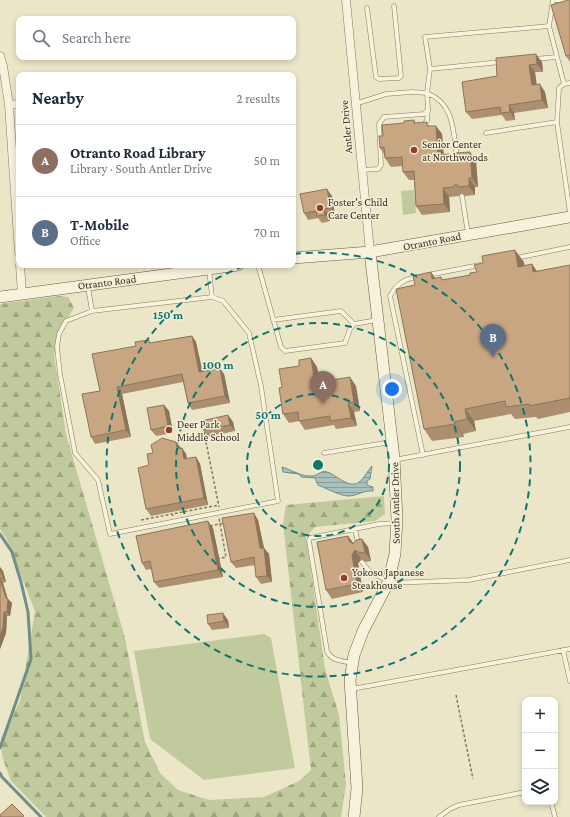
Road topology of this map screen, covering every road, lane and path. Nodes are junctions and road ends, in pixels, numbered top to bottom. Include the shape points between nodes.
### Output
1 (346, 0) edge
2 (554, 0) edge
3 (570, 1) edge
4 (394, 6) dead end
5 (368, 8) dead end
6 (549, 26) junction
7 (0, 56) edge
8 (557, 57) junction
9 (533, 59) edge
10 (509, 61) edge
11 (430, 69) junction
12 (570, 83) edge
13 (564, 84) junction
14 (426, 93) junction
15 (16, 104) edge
16 (355, 104) junction
17 (9, 105) junction
18 (428, 109) junction
19 (557, 122) junction
20 (415, 126) edge
21 (386, 128) edge
22 (379, 129) junction
23 (486, 133) dead end
24 (458, 162) edge
25 (361, 170) junction
26 (570, 175) edge
27 (565, 176) junction
28 (462, 196) edge
29 (16, 208) edge
30 (570, 213) edge
31 (570, 217) edge
32 (468, 235) junction
33 (570, 247) edge
34 (370, 252) junction
35 (296, 258) edge
36 (511, 259) edge
37 (489, 264) edge
38 (20, 268) edge
39 (216, 268) edge
40 (259, 268) edge
41 (209, 269) junction
42 (88, 284) junction
43 (22, 293) junction
44 (0, 297) edge
45 (212, 297) junction
46 (92, 311) junction
47 (274, 320) junction
48 (377, 320) junction
49 (354, 324) junction
50 (570, 427) edge
51 (392, 442) junction
52 (324, 453) dead end
53 (423, 455) junction
54 (394, 460) junction
55 (172, 514) dead end
56 (141, 520) dead end
57 (226, 523) edge
58 (397, 523) junction
59 (205, 527) edge
60 (354, 528) junction
61 (359, 549) edge
62 (233, 556) edge
63 (226, 557) dead end
64 (570, 560) edge
65 (362, 562) edge
66 (389, 582) junction
67 (570, 649) edge
68 (564, 650) junction
69 (353, 663) junction
70 (570, 681) edge
71 (350, 689) junction
72 (456, 695) dead end
73 (473, 779) dead end
74 (522, 793) edge
75 (552, 805) edge
76 (354, 817) edge
77 (439, 817) edge
78 (555, 817) edge

1 - 16 street, Antler Drive
2 - 3 lane
2 - 6 lane
4 - 5 lane via 401,76 399,78 376,77
6 - 8 lane
6 - 11 lane via 426,37
7 - 17 street
8 - 9 lane
8 - 13 lane
10 - 11 lane
11 - 14 lane
12 - 13 lane
13 - 19 lane via 558,88
14 - 16 lane via 386,94
14 - 18 lane
14 - 24 lane via 437,97 449,112
15 - 17 street
16 - 25 street, Antler Drive
17 - 29 street
18 - 20 lane via 425,124
18 - 22 lane via 424,114 384,117 380,120
19 - 23 lane
19 - 27 lane
21 - 22 lane
22 - 25 lane via 381,165 378,169
25 - 34 street, Antler Drive
26 - 27 lane
27 - 30 lane
28 - 32 lane
31 - 32 street, Otranto Road
32 - 34 street, Otranto Road
33 - 36 lane
34 - 35 street, Otranto Road
34 - 48 street, South Antler Drive
37 - 53 lane via 406,279 394,288 390,296
38 - 43 street
39 - 41 street, Otranto Road
40 - 47 lane
41 - 42 street, Otranto Road
41 - 45 lane
42 - 43 street, Otranto Road
42 - 46 lane
43 - 44 street, Otranto Road
45 - 46 lane
45 - 46 lane via 224,302 249,334 261,386 278,501 110,534 98,480 75,453 57,348 59,334 66,321
47 - 49 lane via 341,311
47 - 49 lane via 281,347 285,351 345,343
48 - 49 lane
48 - 51 street, South Antler Drive
50 - 53 lane
51 - 52 lane
51 - 54 street, South Antler Drive
53 - 54 lane
54 - 58 street, South Antler Drive
55 - 56 path
57 - 59 path
58 - 60 lane
58 - 66 street, South Antler Drive via 396,554
60 - 61 lane
60 - 69 lane via 313,536 309,541 327,651 335,660
62 - 63 path
64 - 66 lane via 469,580
65 - 66 lane via 370,572
66 - 69 street, South Antler Drive via 363,631
67 - 68 lane
68 - 70 lane
68 - 71 lane
69 - 71 street, South Antler Drive
71 - 76 street, South Antler Drive via 357,788
72 - 73 path
74 - 77 lane via 459,805
75 - 78 lane

